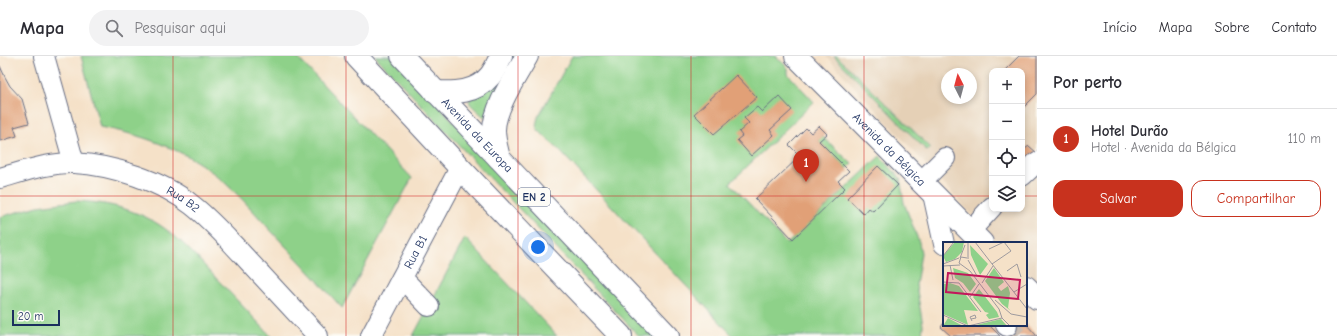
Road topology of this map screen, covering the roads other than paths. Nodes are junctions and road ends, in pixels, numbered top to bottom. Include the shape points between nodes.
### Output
1 (44, 56) edge
2 (356, 56) edge
3 (402, 56) edge
4 (501, 56) edge
5 (527, 56) edge
6 (796, 56) edge
7 (434, 92) junction
8 (499, 158) junction
9 (946, 158) dead end
10 (1037, 162) edge
11 (74, 163) junction
12 (460, 168) junction
13 (1025, 173) edge
14 (0, 178) edge
15 (927, 188) junction
16 (990, 212) edge
17 (976, 237) edge
18 (943, 242) edge
19 (402, 278) junction
20 (1027, 287) edge
21 (1037, 298) edge
22 (429, 306) dead end
23 (318, 336) edge
24 (371, 336) edge
25 (621, 336) edge
26 (668, 336) edge

1 - 11 street
2 - 12 main road, EN 2
3 - 7 main road, Avenida da Europa / EN 2
4 - 7 main road via 491,75 468,91
5 - 8 main road via 496,119 494,130
6 - 15 main road, Avenida da Bélgica
7 - 8 main road, Avenida da Europa / EN 2
8 - 26 main road, Avenida da Europa / EN 2
9 - 15 street
10 - 13 street
11 - 14 street, Rua B2 via 29,170
11 - 23 street, Rua B2 via 115,170 152,181 192,205 217,228
12 - 19 street, Rua B1
12 - 25 main road, EN 2
15 - 17 main road, Avenida da Bélgica
15 - 18 street
16 - 17 street
19 - 22 street
19 - 24 street, Rua B1
20 - 21 main road

